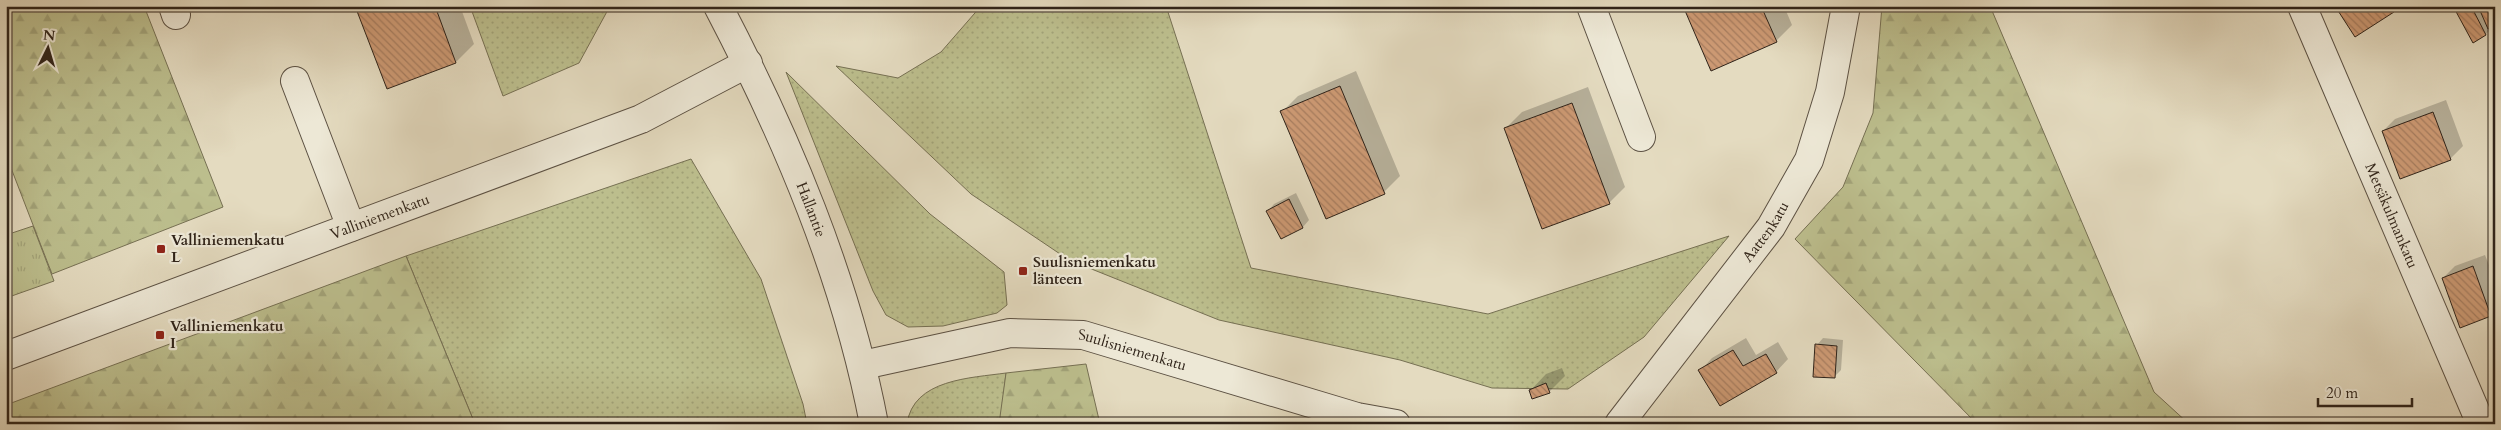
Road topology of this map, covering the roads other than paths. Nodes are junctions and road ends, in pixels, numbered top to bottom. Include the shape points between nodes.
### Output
1 (718, 6) edge
2 (1591, 6) edge
3 (1846, 6) edge
4 (2302, 6) edge
5 (748, 62) junction
6 (295, 81) dead end
7 (1641, 136) dead end
8 (351, 227) junction
9 (6, 356) edge
10 (863, 365) junction
11 (1357, 421) edge
12 (874, 424) edge
13 (1396, 424) edge
14 (1619, 424) edge
15 (2481, 424) edge

1 - 5 street, Hallantie
2 - 7 street
3 - 14 street, Aattenkatu via 1830,92 1809,160 1771,227
4 - 15 street, Metsäkulmankatu
5 - 8 street, Valliniemenkatu via 642,119
5 - 10 street, Hallantie via 828,253
6 - 8 street
8 - 9 street, Valliniemenkatu
10 - 11 street, Suulisniemenkatu via 1010,333 1083,336
10 - 12 street, Hallantie
11 - 13 street, Suulisniemenkatu

